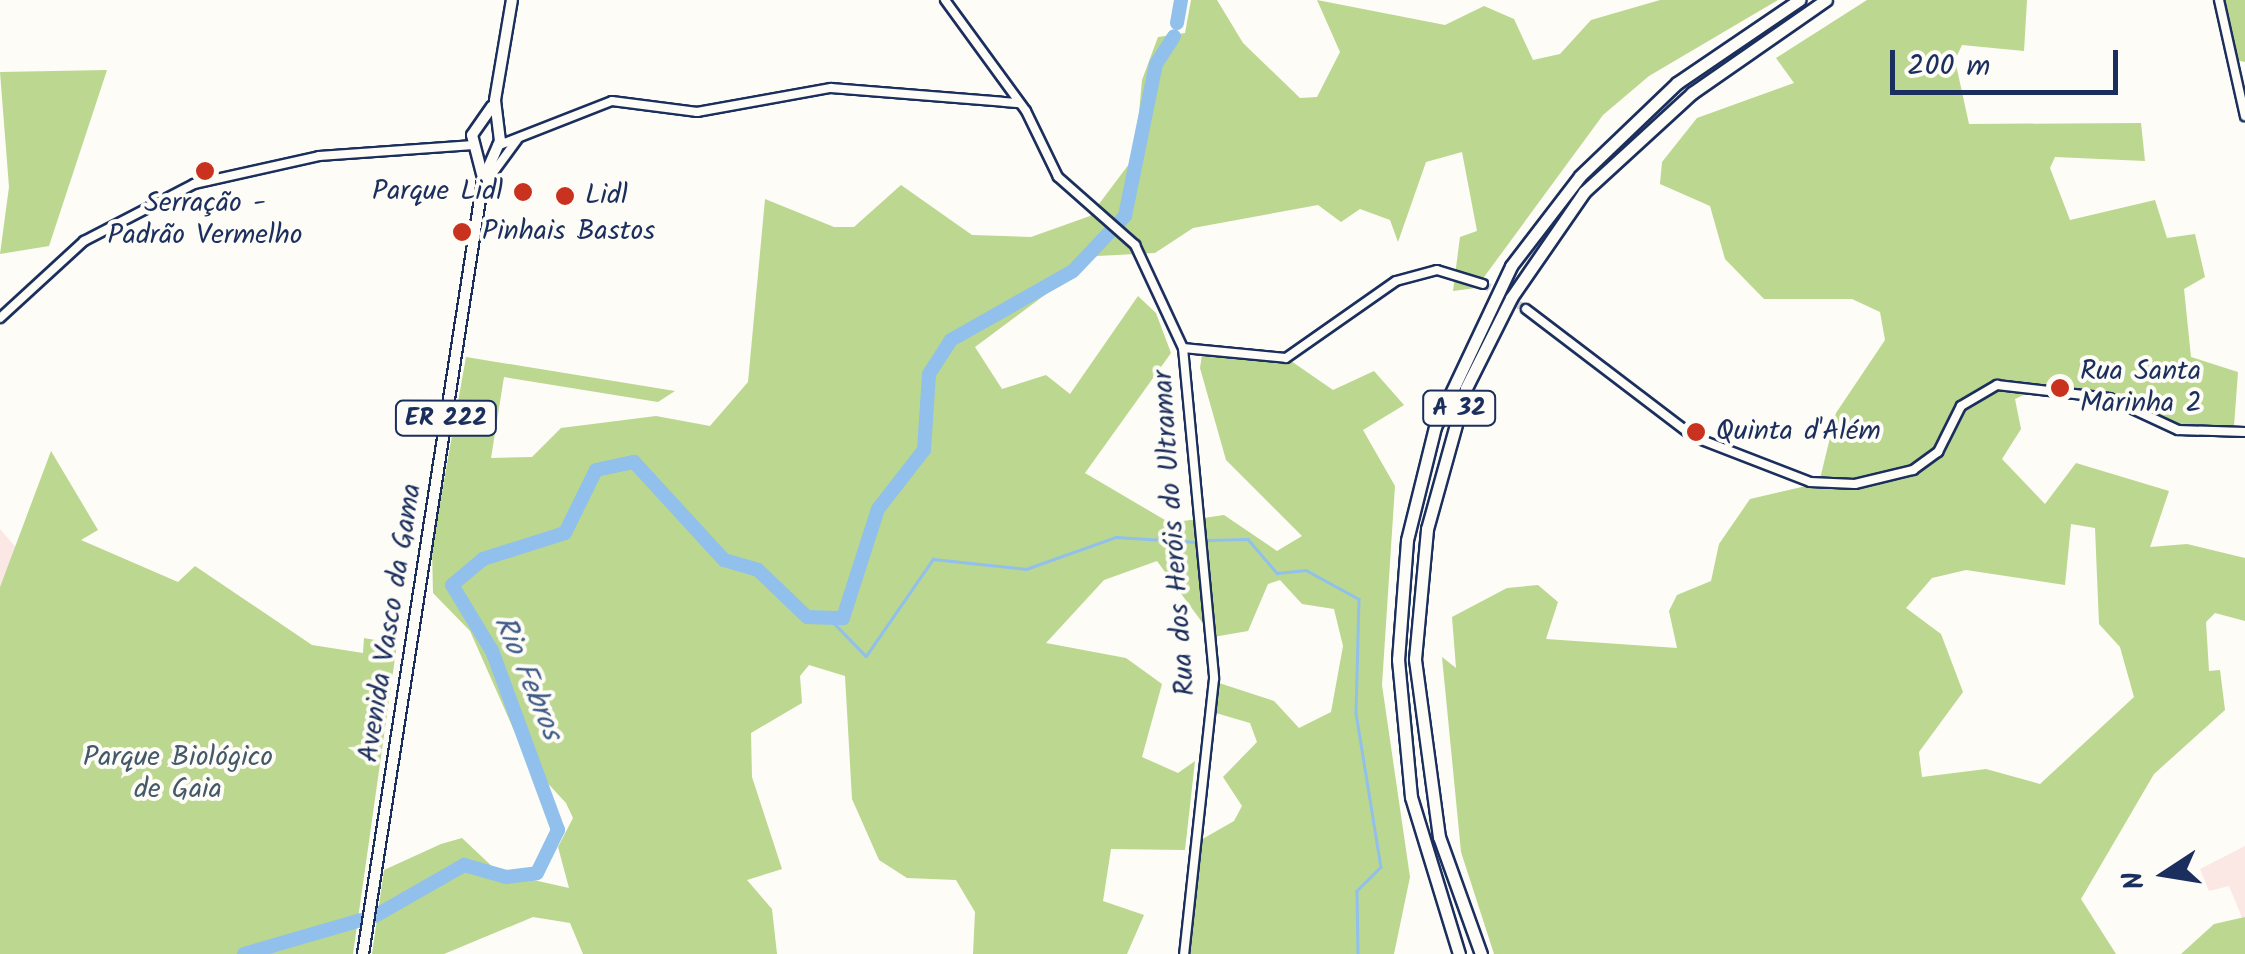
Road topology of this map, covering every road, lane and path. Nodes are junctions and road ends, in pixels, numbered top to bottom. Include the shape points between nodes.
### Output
1 (512, 0) edge
2 (946, 0) edge
3 (1799, 0) edge
4 (1826, 0) edge
5 (2219, 0) edge
6 (1019, 103) junction
7 (2245, 116) edge
8 (492, 127) junction
9 (520, 136) junction
10 (475, 143) junction
11 (496, 148) junction
12 (482, 186) junction
13 (1484, 284) tunnel mouth
14 (1526, 309) tunnel mouth
15 (0, 318) edge
16 (1183, 348) junction
17 (2245, 432) edge
18 (363, 954) edge
19 (1184, 954) edge
20 (1459, 954) edge
21 (1481, 954) edge

1 - 8 main road, Avenida Vasco da Gama / ER 222
2 - 6 street
3 - 20 highway, A 32 via 1677,83 1580,176 1503,280 1435,427 1407,540 1398,660 1410,797
4 - 21 highway, A 32 via 1692,93 1584,192 1511,298 1466,388 1428,529 1415,659 1438,838
5 - 7 street
6 - 9 street via 831,88 697,112 612,101
6 - 16 street via 1058,177 1117,228
8 - 9 street
8 - 10 main road, Avenida Vasco da Gama / ER 222
8 - 11 main road, Avenida Vasco da Gama / ER 222
9 - 11 street
9 - 12 street
10 - 11 main road
10 - 12 main road, Avenida Vasco da Gama / ER 222
10 - 15 street via 235,170 84,241
11 - 12 main road, Avenida Vasco da Gama / ER 222
12 - 18 main road, Avenida Vasco da Gama / ER 222
13 - 16 street via 1437,270 1396,281 1286,358
14 - 17 street via 1562,330 1694,437 1810,482 1913,470 1938,452 1961,406 1997,385 2110,398 2188,432
16 - 19 street, Rua dos Heróis do Ultramar via 1214,679

